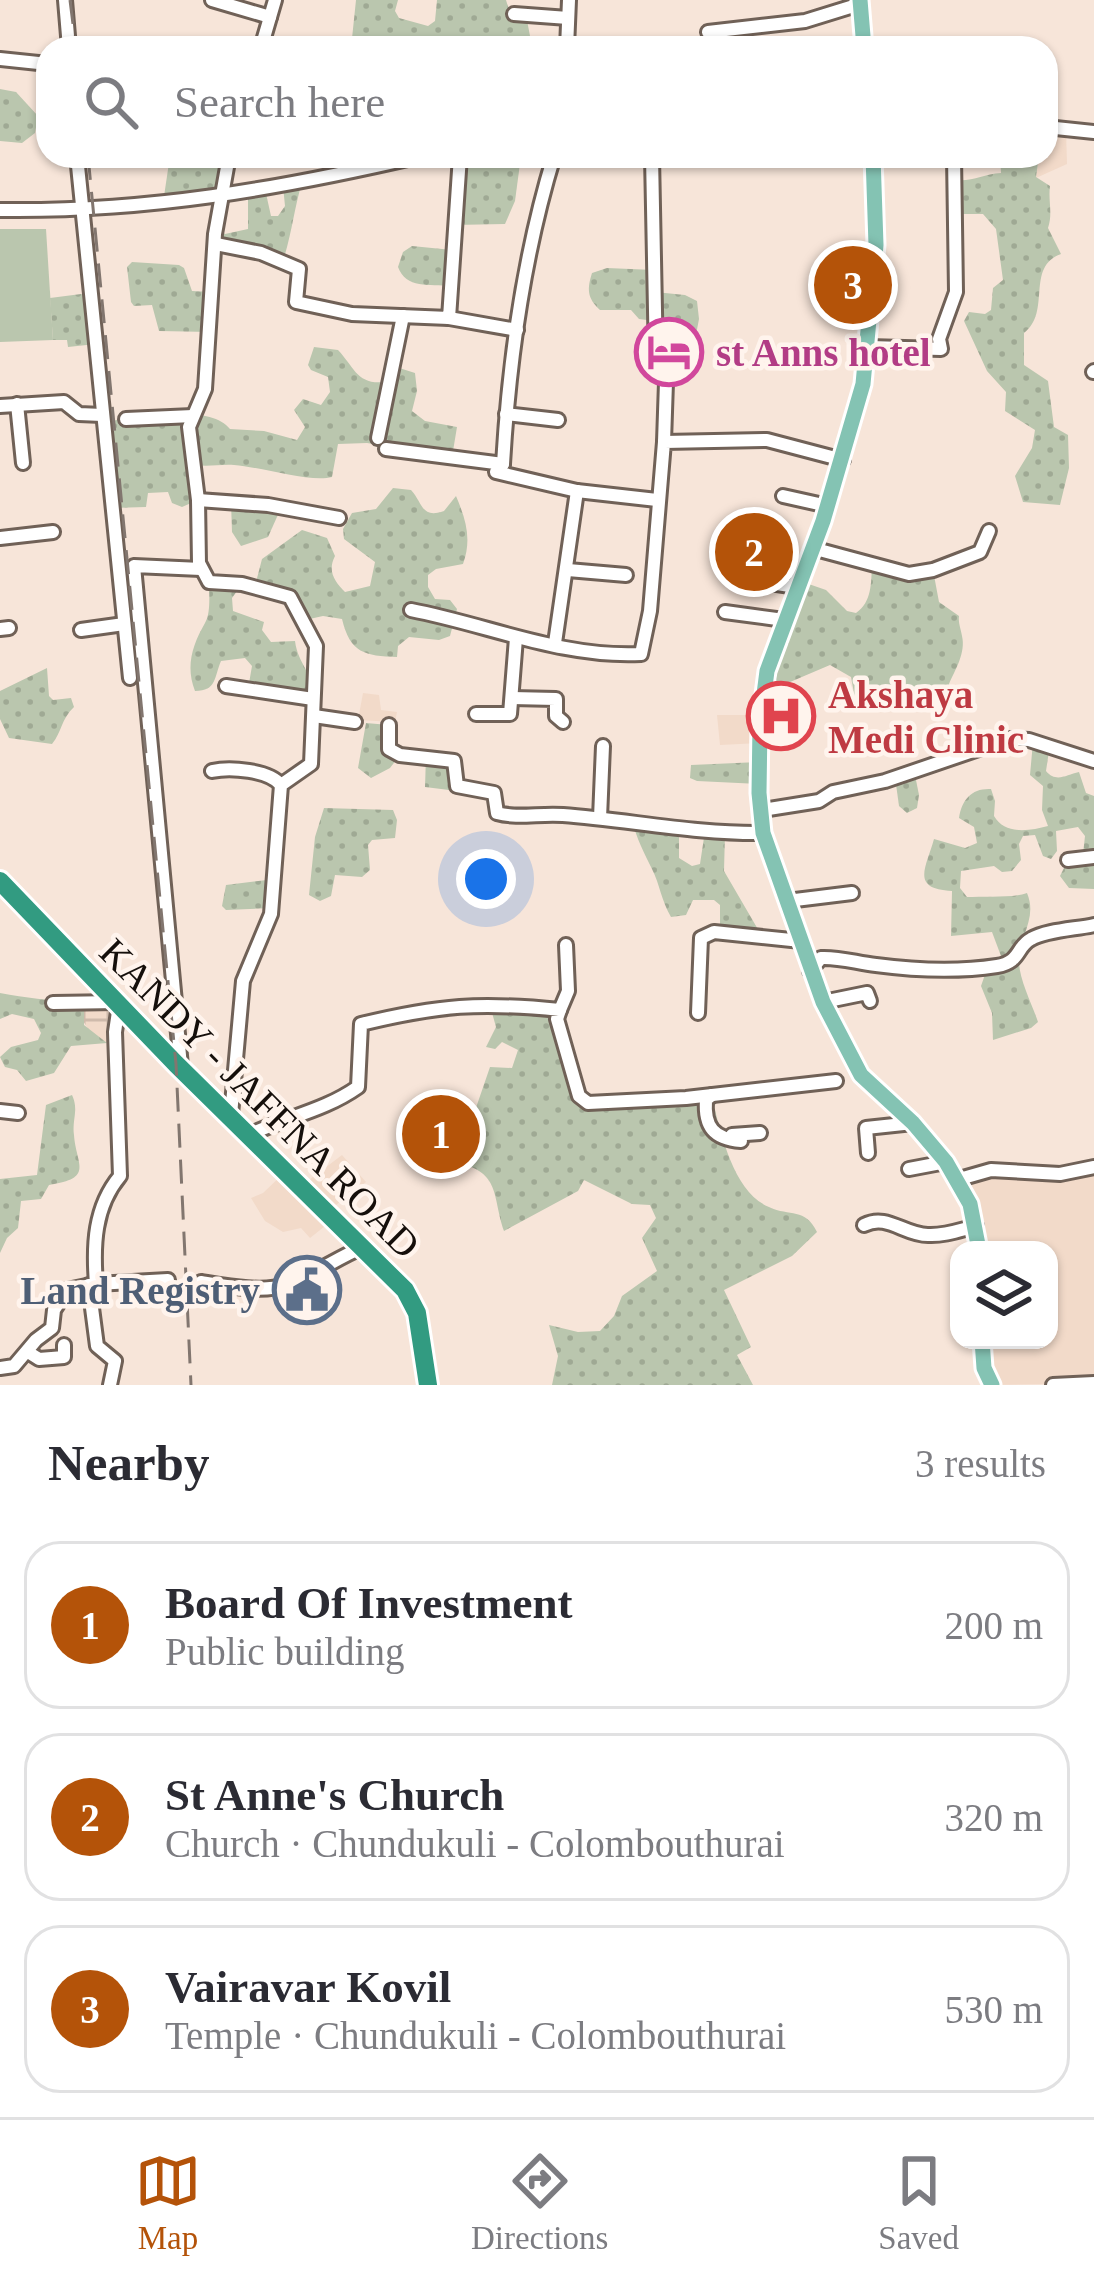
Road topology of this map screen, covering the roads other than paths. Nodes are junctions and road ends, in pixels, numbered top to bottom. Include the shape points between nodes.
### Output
1 (64, 0) edge
2 (212, 0) edge
3 (275, 0) edge
4 (569, 0) edge
5 (860, 2) edge
6 (514, 14) dead end
7 (270, 17) junction
8 (568, 18) junction
9 (708, 32) dead end
10 (68, 36) edge
11 (265, 36) edge
12 (567, 36) edge
13 (863, 36) edge
14 (0, 59) edge
15 (36, 63) edge
16 (1058, 128) edge
17 (1094, 132) edge
18 (78, 168) edge
19 (226, 168) edge
20 (365, 168) edge
21 (459, 168) edge
22 (550, 168) edge
23 (652, 168) edge
24 (873, 168) edge
25 (954, 168) edge
26 (220, 196) junction
27 (0, 210) edge
28 (83, 211) junction
29 (215, 244) junction
30 (403, 316) junction
31 (449, 318) junction
32 (517, 330) junction
33 (868, 347) junction
34 (17, 404) junction
35 (0, 406) edge
36 (506, 414) junction
37 (102, 415) junction
38 (193, 416) junction
39 (126, 418) dead end
40 (558, 419) dead end
41 (664, 442) junction
42 (842, 460) junction
43 (22, 464) dead end
44 (503, 464) junction
45 (578, 490) junction
46 (784, 496) dead end
47 (198, 500) junction
48 (657, 500) junction
49 (828, 506) junction
50 (339, 518) dead end
51 (989, 530) dead end
52 (53, 532) dead end
53 (0, 538) edge
54 (812, 548) junction
55 (201, 569) junction
56 (568, 570) junction
57 (626, 575) dead end
58 (729, 577) dead end
59 (797, 587) junction
60 (411, 610) dead end
61 (725, 612) dead end
62 (784, 620) junction
63 (124, 624) junction
64 (81, 631) dead end
65 (516, 638) junction
66 (555, 643) junction
67 (130, 678) dead end
68 (226, 686) dead end
69 (512, 698) junction
70 (313, 699) junction
71 (476, 714) dead end
72 (314, 716) junction
73 (355, 722) dead end
74 (563, 722) dead end
75 (389, 725) dead end
76 (603, 746) dead end
77 (1094, 761) edge
78 (212, 771) dead end
79 (281, 785) junction
80 (761, 810) junction
81 (600, 818) junction
82 (763, 833) junction
83 (1094, 857) edge
84 (1068, 860) dead end
85 (0, 881) edge
86 (852, 892) dead end
87 (787, 901) junction
88 (1094, 925) edge
89 (801, 941) junction
90 (566, 946) dead end
91 (810, 971) junction
92 (869, 1001) dead end
93 (823, 1002) junction
94 (53, 1003) dead end
95 (118, 1003) junction
96 (560, 1010) junction
97 (698, 1012) dead end
98 (182, 1069) junction
99 (836, 1081) dead end
100 (712, 1095) junction
101 (0, 1111) edge
102 (18, 1113) dead end
103 (231, 1115) junction
104 (913, 1124) junction
105 (760, 1133) dead end
106 (249, 1135) junction
107 (719, 1138) junction
108 (740, 1142) dead end
109 (868, 1154) dead end
110 (946, 1162) junction
111 (1094, 1167) edge
112 (909, 1169) dead end
113 (956, 1180) junction
114 (864, 1225) dead end
115 (976, 1226) junction
116 (978, 1241) edge
117 (363, 1247) junction
118 (168, 1280) dead end
119 (201, 1282) dead end
120 (93, 1285) junction
121 (64, 1345) dead end
122 (983, 1349) edge
123 (28, 1352) junction
124 (0, 1368) edge
125 (1094, 1382) edge
126 (110, 1385) edge
127 (428, 1385) edge
128 (992, 1385) edge
129 (1053, 1385) edge

1 - 10 street
2 - 7 street
3 - 7 street
4 - 8 street
5 - 9 street via 805,21
5 - 13 main road
6 - 8 street
7 - 11 street
8 - 12 street
14 - 15 street
16 - 17 street
18 - 28 street
19 - 26 street
20 - 26 street
21 - 31 street
22 - 32 street
23 - 41 street
24 - 33 main road
25 - 33 street via 956,292 940,349
26 - 28 street
26 - 29 street
27 - 28 street
28 - 37 street
29 - 30 street via 298,269 296,302
29 - 38 street via 206,388
30 - 31 street
30 - 44 street via 382,444
31 - 32 street
32 - 36 street
33 - 42 main road
34 - 35 street
34 - 37 street via 64,402
34 - 43 street
36 - 40 street
36 - 44 street
37 - 63 street
38 - 39 street
38 - 47 street
41 - 42 street via 767,440
41 - 48 street
42 - 49 main road
44 - 45 street via 496,472
45 - 48 street
45 - 56 street
46 - 49 street
47 - 50 street
47 - 55 street
48 - 66 street via 644,652 603,656
49 - 54 main road
51 - 54 street via 980,552 909,574
52 - 53 street
54 - 59 main road
55 - 70 street via 208,582 290,597 316,646
55 - 98 street via 134,566
56 - 57 street
56 - 66 street
58 - 59 street
59 - 62 main road
60 - 65 street
61 - 62 street
62 - 80 main road via 760,724
63 - 64 street
63 - 67 street
65 - 66 street
65 - 69 street
68 - 70 street
69 - 71 street via 511,714
69 - 74 street via 556,698
70 - 72 street
72 - 73 street
72 - 79 street via 311,764
75 - 81 street via 389,749 454,761 457,786 494,793 496,813
76 - 81 street
77 - 80 street via 1008,739 819,801
78 - 79 street via 268,774
79 - 103 street via 271,914 243,981
80 - 82 main road
81 - 82 street
82 - 87 main road
83 - 84 street
85 - 95 highway, KANDY - JAFFNA ROAD
86 - 87 street
87 - 89 main road
88 - 91 street via 1036,936 1000,965 937,969 832,957
89 - 91 main road
89 - 97 street via 714,932 701,938
90 - 96 street via 568,991
91 - 93 main road
92 - 93 street via 867,993
93 - 104 main road via 861,1075
94 - 95 street
95 - 98 highway, KANDY - JAFFNA ROAD
95 - 120 street via 120,1176 99,1216
96 - 100 street via 582,1102
96 - 106 street via 486,1003 361,1024 358,1087 330,1107
98 - 103 highway, KANDY - JAFFNA ROAD
99 - 100 street
100 - 107 street via 705,1110
101 - 102 street
103 - 106 highway, KANDY - JAFFNA ROAD
104 - 109 street via 866,1127
104 - 110 main road
105 - 107 street
106 - 117 highway, KANDY - JAFFNA ROAD
107 - 108 street
110 - 112 street
110 - 113 main road
111 - 113 street via 1060,1174 991,1170
113 - 115 main road
114 - 115 street via 886,1221 926,1235
115 - 116 main road
117 - 119 street via 282,1287
117 - 127 highway, KANDY - JAFFNA ROAD via 413,1302
118 - 120 street
120 - 123 street via 59,1299 52,1328
120 - 126 street via 97,1346 115,1361
121 - 123 street via 64,1358
122 - 128 main road
123 - 124 street
125 - 129 street

